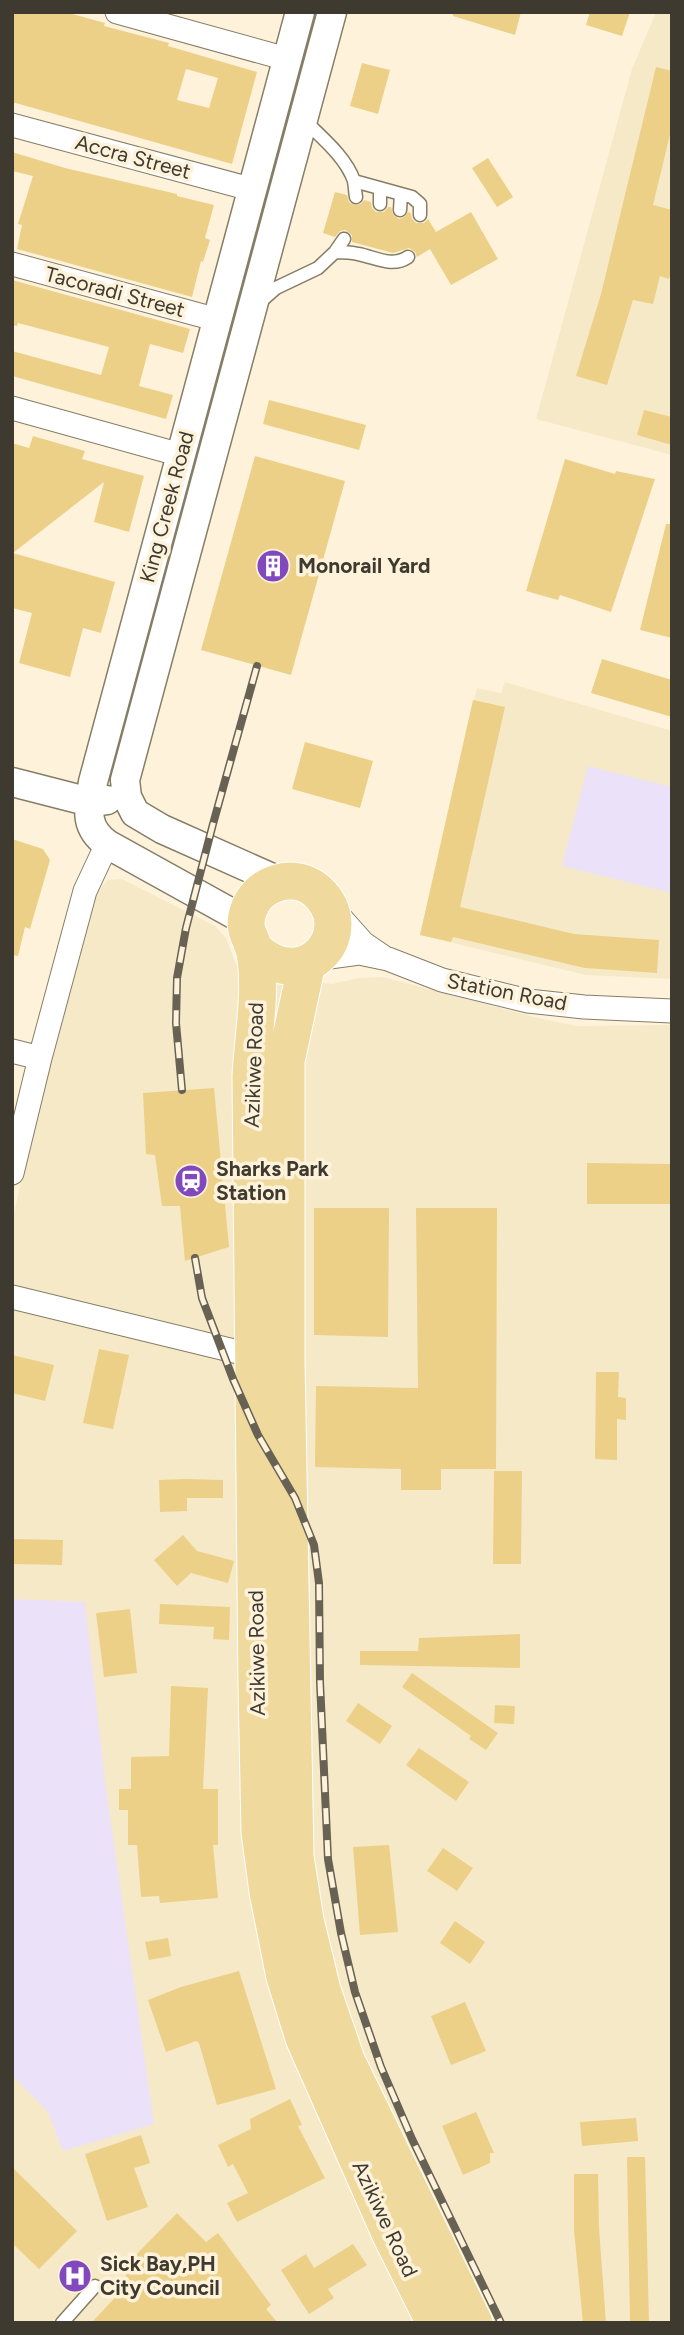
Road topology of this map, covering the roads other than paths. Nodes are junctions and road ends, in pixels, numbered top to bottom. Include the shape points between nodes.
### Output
1 (117, 12) edge
2 (300, 12) edge
3 (332, 12) edge
4 (287, 59) junction
5 (304, 120) junction
6 (12, 125) edge
7 (354, 181) junction
8 (380, 188) junction
9 (254, 190) junction
10 (401, 194) junction
11 (356, 198) dead end
12 (380, 204) dead end
13 (400, 210) dead end
14 (420, 215) dead end
15 (344, 239) dead end
16 (335, 252) junction
17 (408, 257) dead end
18 (12, 264) edge
19 (252, 309) junction
20 (218, 320) junction
21 (12, 408) edge
22 (181, 455) junction
23 (12, 782) edge
24 (127, 797) junction
25 (90, 803) junction
26 (107, 844) junction
27 (281, 881) junction
28 (327, 903) junction
29 (250, 936) junction
30 (387, 959) junction
31 (311, 961) junction
32 (672, 1011) edge
33 (12, 1051) edge
34 (40, 1058) junction
35 (12, 1173) edge
36 (12, 1297) edge
37 (255, 1356) junction
38 (95, 2286) dead end
39 (62, 2323) edge
40 (435, 2323) edge
41 (474, 2323) edge

1 - 4 street
2 - 4 street, King Creek Road
3 - 5 street, King Creek Road
4 - 9 street, King Creek Road
5 - 7 lane
5 - 19 street, King Creek Road
6 - 9 street, Accra Street
7 - 8 lane
7 - 11 lane
8 - 10 lane
8 - 12 lane
9 - 20 street, King Creek Road
10 - 13 lane
10 - 14 lane via 420,204
15 - 16 lane
16 - 17 lane via 367,251 400,262
16 - 19 lane via 318,268 276,288
18 - 20 street, Tacoradi Street
19 - 24 street, King Creek Road via 125,780
20 - 22 street, King Creek Road
21 - 22 street
22 - 25 street, King Creek Road
23 - 25 street
24 - 25 street
24 - 27 street via 135,813 162,829
25 - 26 street, King Creek Road via 90,824
26 - 29 street
26 - 34 street via 85,891
27 - 28 main road via 315,889
27 - 29 main road via 253,900
28 - 30 street, Station Road via 363,943
28 - 31 main road via 333,921 331,935
29 - 31 main road via 265,960 279,966
29 - 37 main road, Azikiwe Road via 257,982 251,1076
30 - 31 street, Station Road via 359,953
30 - 32 street, Station Road via 442,980 528,1001
31 - 41 main road, Azikiwe Road via 286,1061 295,1857 322,1990 346,2060
33 - 34 street
34 - 35 street
36 - 37 street
37 - 40 main road, Azikiwe Road via 260,1818 268,1892 285,1977 304,2038
38 - 39 lane

